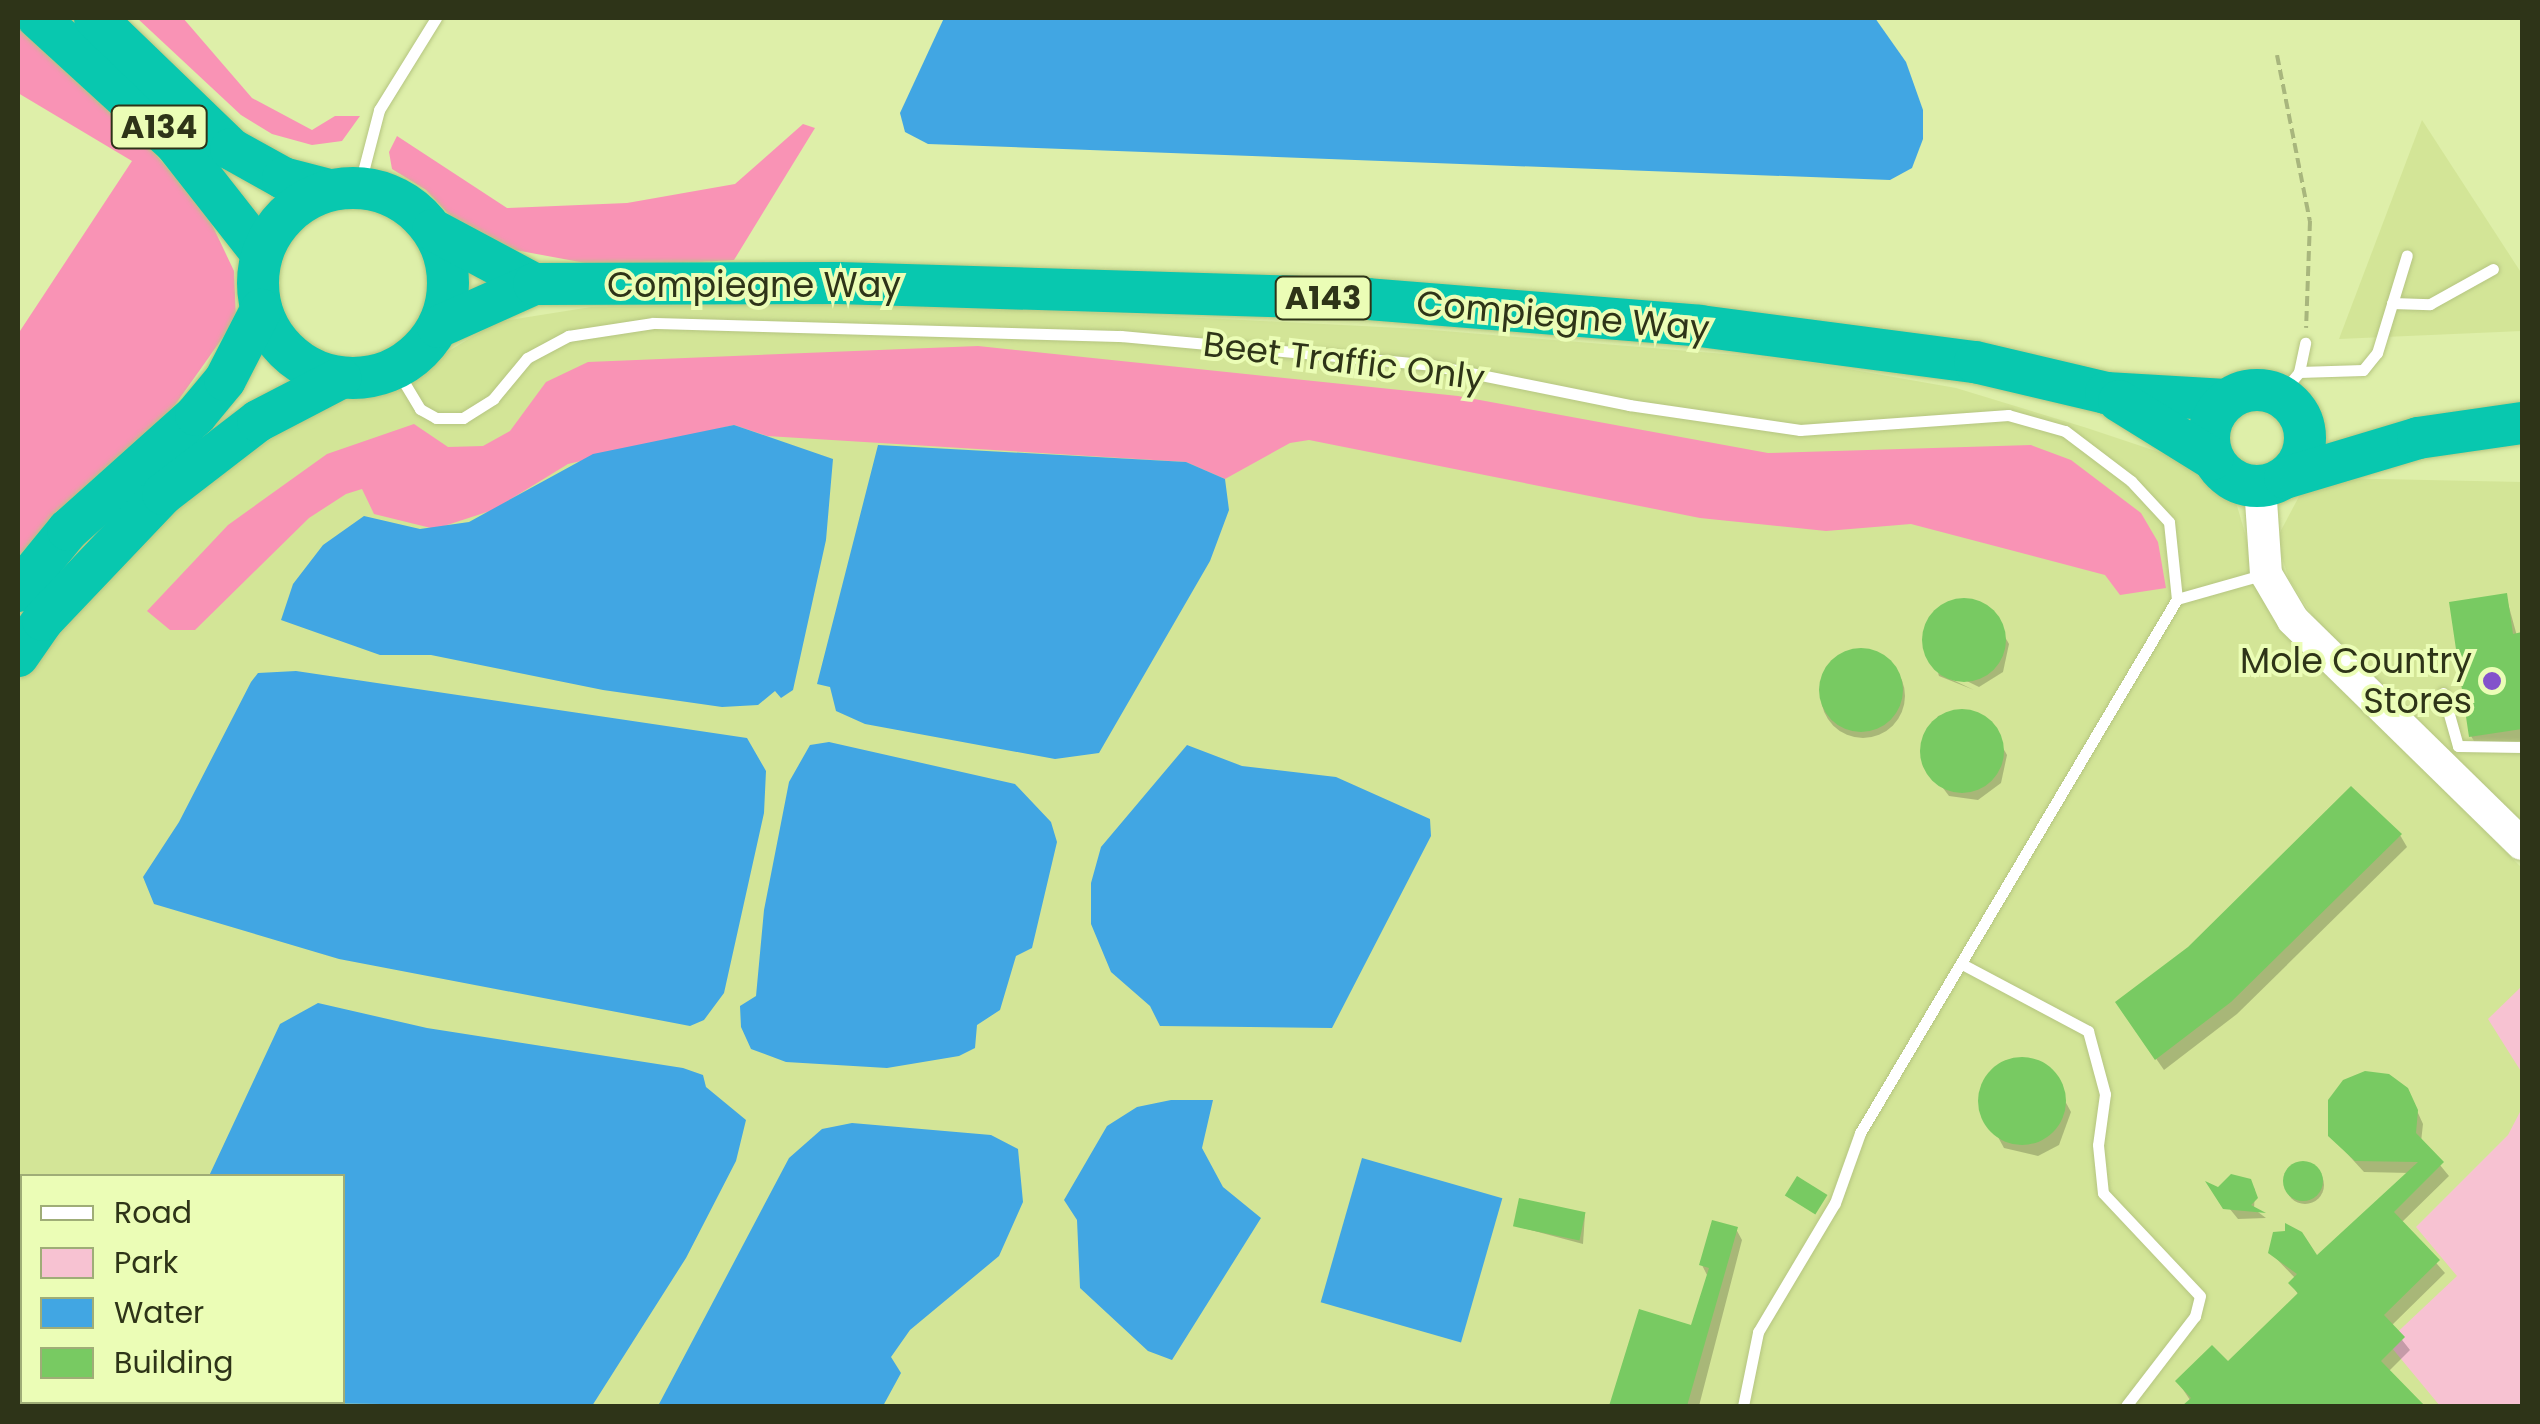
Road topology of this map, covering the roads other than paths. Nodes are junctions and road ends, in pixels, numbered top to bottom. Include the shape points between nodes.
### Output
1 (38, 18) edge
2 (96, 18) edge
3 (436, 18) edge
4 (344, 188) junction
5 (433, 230) junction
6 (262, 254) junction
7 (2407, 255) dead end
8 (2494, 269) dead end
9 (534, 284) junction
10 (2392, 302) junction
11 (261, 310) junction
12 (438, 327) junction
13 (2306, 343) road end
14 (396, 369) junction
15 (341, 378) junction
16 (2106, 393) junction
17 (2293, 393) junction
18 (2226, 400) junction
19 (2522, 423) edge
20 (2418, 438) junction
21 (2213, 458) junction
22 (2273, 482) junction
23 (2266, 574) junction
24 (18, 591) edge
25 (2177, 599) junction
26 (18, 656) edge
27 (2443, 694) dead end
28 (2522, 746) edge
29 (2522, 844) edge
30 (1962, 964) junction
31 (1743, 1406) edge
32 (2126, 1406) edge

1 - 6 highway, A134 via 176,143
2 - 4 highway, A134 via 231,149 283,178
3 - 4 lane via 379,110
4 - 5 highway via 414,208
4 - 6 highway via 300,203 276,225
5 - 9 highway, Compiegne Way / A143
5 - 12 highway via 449,278
6 - 11 highway
7 - 10 lane
8 - 10 lane via 2430,304
9 - 12 highway, Compiegne Way / A143
9 - 16 highway, Compiegne Way / A143 via 838,282 1368,299 1718,329 1975,362
10 - 17 lane via 2377,353 2363,370
11 - 15 highway via 291,356
11 - 24 highway via 225,380 196,414 68,530
12 - 14 highway
13 - 17 lane
14 - 15 highway
14 - 25 lane, Beet Traffic Only via 420,408 436,418 463,418 494,399 527,358 568,336 652,323 1122,336 1431,365 1800,430 2008,415 2065,431 2144,494 2169,522
15 - 26 highway via 258,420 162,494 42,620
16 - 18 highway, Compiegne Way / A143
16 - 21 highway, Compiegne Way / A143
17 - 18 highway via 2252,390
17 - 20 highway via 2338,429
17 - 22 highway via 2303,455
18 - 21 highway via 2210,427
19 - 20 highway
20 - 22 highway
21 - 22 highway via 2232,480
22 - 23 street
23 - 25 lane
23 - 29 street via 2293,620
25 - 30 lane
27 - 28 lane via 2458,746
30 - 31 lane via 1860,1133 1835,1203 1758,1332
30 - 32 lane via 2088,1031 2105,1094 2098,1145 2104,1193 2200,1296 2196,1316

